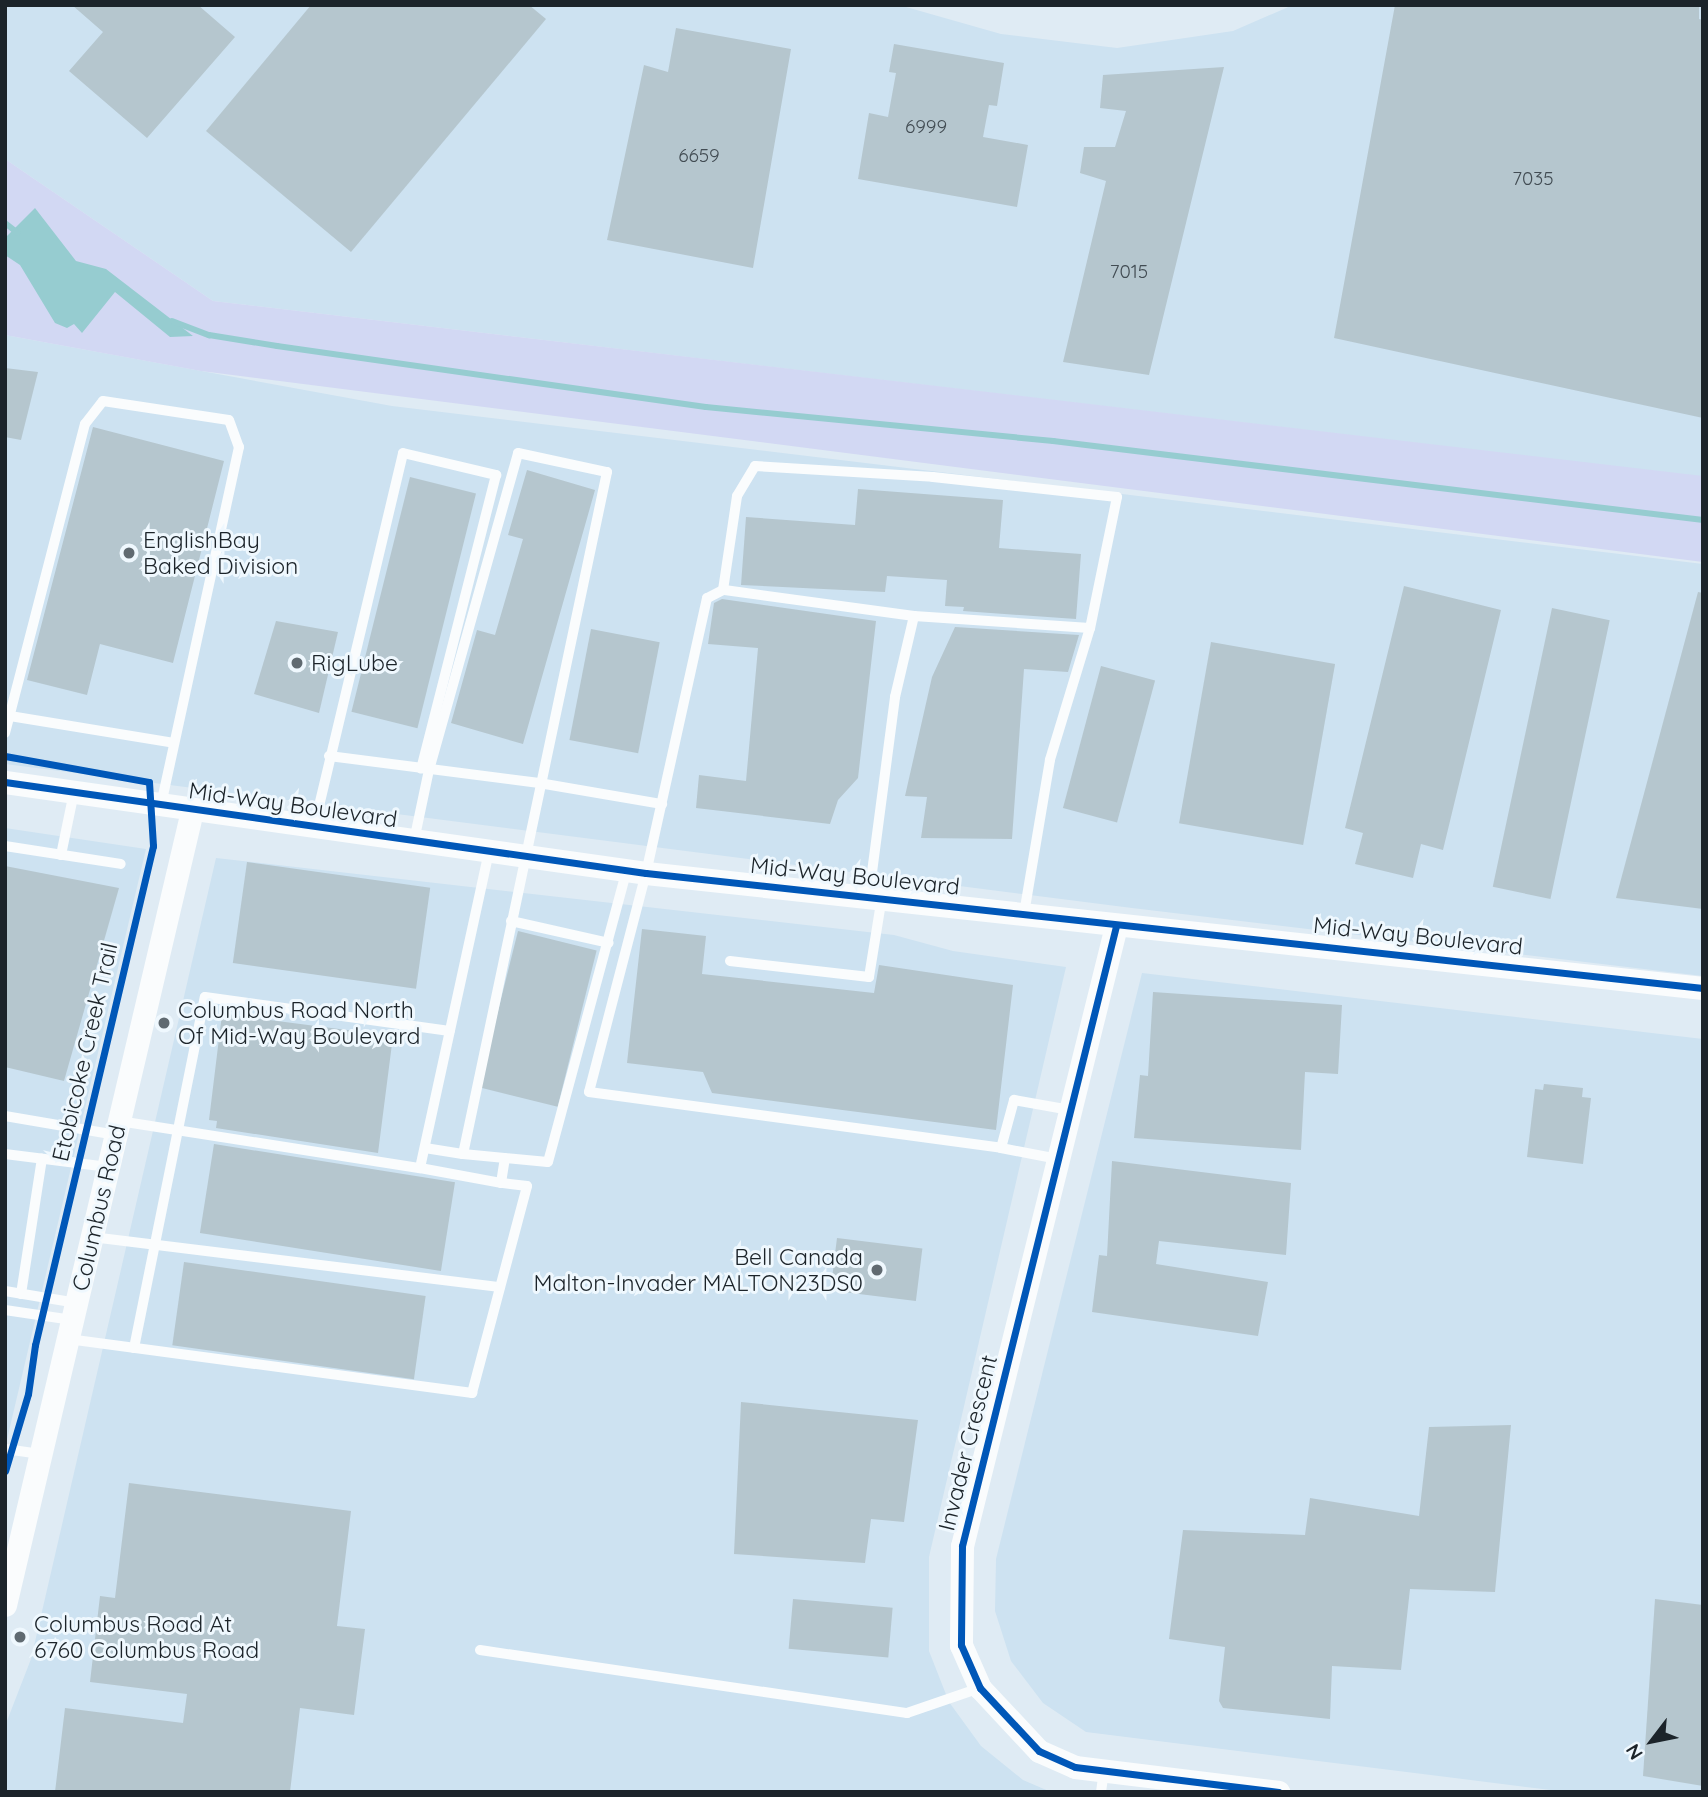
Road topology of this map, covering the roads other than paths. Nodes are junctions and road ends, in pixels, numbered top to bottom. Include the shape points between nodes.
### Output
1 (723, 590) junction
2 (915, 616) junction
3 (1090, 628) junction
4 (9, 716) junction
5 (5, 733) edge
6 (174, 743) junction
7 (328, 756) junction
8 (425, 769) junction
9 (5, 782) edge
10 (539, 783) junction
11 (74, 792) junction
12 (662, 804) junction
13 (161, 806) junction
14 (192, 811) junction
15 (314, 827) junction
16 (414, 841) junction
17 (5, 846) edge
18 (489, 851) junction
19 (61, 855) junction
20 (524, 856) junction
21 (121, 864) dead end
22 (636, 871) junction
23 (876, 896) junction
24 (1024, 915) junction
25 (511, 921) junction
26 (1116, 926) junction
27 (609, 943) junction
28 (730, 961) dead end
29 (1703, 988) edge
30 (450, 1031) junction
31 (1070, 1110) junction
32 (5, 1116) edge
33 (118, 1128) junction
34 (179, 1130) junction
35 (1001, 1147) junction
36 (425, 1148) junction
37 (5, 1154) edge
38 (463, 1154) junction
39 (505, 1158) junction
40 (42, 1159) junction
41 (1058, 1159) junction
42 (108, 1167) junction
43 (420, 1168) junction
44 (502, 1183) junction
45 (92, 1237) junction
46 (158, 1245) junction
47 (500, 1287) junction
48 (5, 1291) edge
49 (21, 1294) junction
50 (5, 1310) edge
51 (72, 1321) junction
52 (134, 1348) junction
53 (5, 1449) edge
54 (41, 1454) junction
55 (5, 1605) edge
56 (480, 1650) dead end
57 (980, 1688) junction
58 (1103, 1781) edge
59 (1217, 1788) edge
60 (1278, 1792) edge

1 - 2 lane
1 - 3 lane via 737,496 755,466 933,477 1117,497
1 - 12 lane via 707,597
2 - 3 lane
2 - 23 lane via 895,697
3 - 24 lane via 1050,760
4 - 5 lane
4 - 6 lane
4 - 6 lane via 85,424 103,401 229,420 239,447
6 - 13 lane
7 - 8 lane
7 - 8 lane via 402,453 496,475
7 - 15 lane
8 - 10 lane
8 - 10 lane via 518,453 607,472
8 - 16 lane
9 - 11 street, Mid-Way Boulevard
10 - 12 lane
10 - 20 lane
11 - 13 street, Mid-Way Boulevard
11 - 19 lane
12 - 22 lane
13 - 14 street, Mid-Way Boulevard
14 - 15 street, Mid-Way Boulevard
14 - 33 street, Columbus Road
15 - 16 street, Mid-Way Boulevard
16 - 18 street, Mid-Way Boulevard
17 - 19 lane
18 - 20 street, Mid-Way Boulevard
18 - 30 lane
19 - 21 lane
20 - 22 street, Mid-Way Boulevard
20 - 25 lane
22 - 23 street, Mid-Way Boulevard
22 - 27 lane
22 - 35 lane via 589,1092
23 - 24 street, Mid-Way Boulevard
23 - 28 lane via 869,976
24 - 26 street, Mid-Way Boulevard
25 - 27 lane
25 - 38 lane
26 - 29 street, Mid-Way Boulevard via 1506,963
26 - 31 street, Invader Crescent
27 - 39 lane via 548,1162
30 - 34 lane via 205,997
30 - 36 lane
31 - 35 lane via 1014,1100
31 - 41 street, Invader Crescent
32 - 33 lane
33 - 34 lane
33 - 42 street, Columbus Road
34 - 43 lane
34 - 46 lane
35 - 41 lane
36 - 38 lane
36 - 43 lane
37 - 40 lane
38 - 39 lane
39 - 44 lane
40 - 42 lane
40 - 49 lane
41 - 57 street, Invader Crescent via 962,1546 961,1646
42 - 45 street, Columbus Road
43 - 44 lane
44 - 47 lane via 527,1186
45 - 46 lane
45 - 51 street, Columbus Road
46 - 47 lane
46 - 52 lane
47 - 52 lane via 472,1393
48 - 49 lane
49 - 51 lane
50 - 51 lane
51 - 52 lane
51 - 54 street, Columbus Road
53 - 54 lane
54 - 55 street, Columbus Road
56 - 57 lane via 907,1713
57 - 58 street, Invader Crescent via 1038,1751
58 - 59 street, Invader Crescent
59 - 60 street, Invader Crescent

